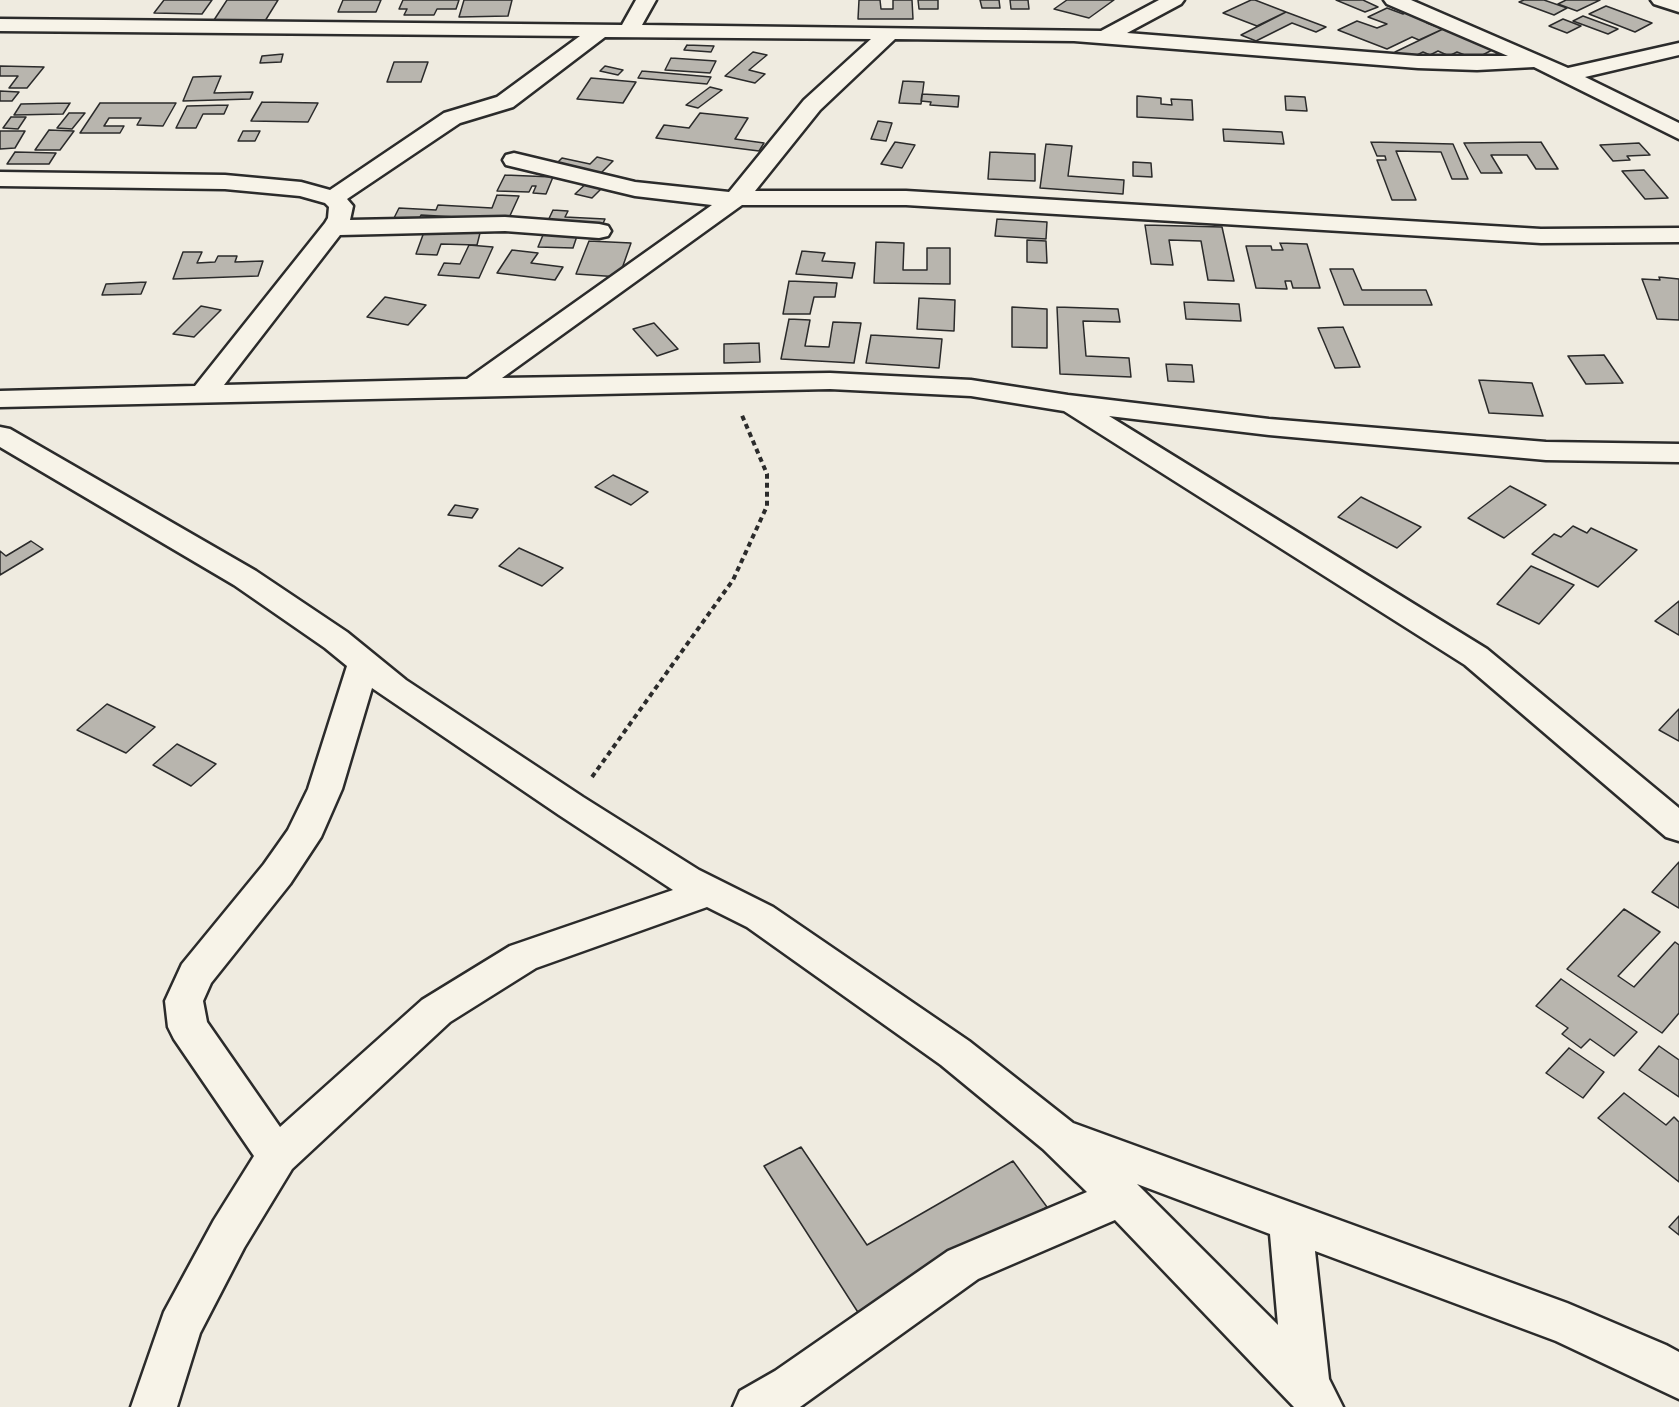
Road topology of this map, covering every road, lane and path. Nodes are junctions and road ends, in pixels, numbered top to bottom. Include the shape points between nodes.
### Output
1 (646, 0) edge
2 (1174, 0) edge
3 (1394, 0) edge
4 (1661, 0) edge
5 (1679, 6) edge
6 (0, 25) edge
7 (600, 31) junction
8 (627, 31) junction
9 (890, 33) junction
10 (1105, 37) junction
11 (1679, 49) edge
12 (1537, 61) junction
13 (1565, 75) junction
14 (1679, 132) edge
15 (514, 160) dead end
16 (0, 179) edge
17 (333, 198) junction
18 (735, 199) junction
19 (333, 228) junction
20 (599, 231) dead end
21 (1679, 235) edge
22 (728, 383) junction
23 (473, 387) junction
24 (201, 395) junction
25 (0, 399) edge
26 (1068, 403) junction
27 (0, 435) edge
28 (1679, 453) edge
29 (364, 662) junction
30 (571, 806) junction
31 (1679, 828) edge
32 (710, 892) junction
33 (1058, 1136) junction
34 (277, 1156) junction
35 (1121, 1197) junction
36 (1290, 1222) junction
37 (1679, 1377) edge
38 (1314, 1396) edge
39 (154, 1407) edge
40 (756, 1407) edge

1 - 8 street
2 - 10 street
3 - 12 street
4 - 5 street
6 - 7 street
7 - 8 street
7 - 17 street via 505,102 452,118
8 - 9 street
9 - 10 street
9 - 18 street via 812,105
10 - 12 street via 1418,62
11 - 13 street
12 - 13 street
13 - 14 street
15 - 18 street via 635,189
16 - 17 street via 225,182 301,189
17 - 19 street via 341,206 340,218
18 - 21 street via 906,198 1541,236
18 - 23 street
19 - 20 street via 485,224
19 - 24 street
22 - 23 street
22 - 26 street via 830,381 971,388
22 - 30 path via 767,474 767,506 733,580
23 - 24 street
24 - 25 street
26 - 28 street via 1269,427 1534,450
26 - 31 street via 1476,657
27 - 29 street via 245,578
29 - 30 street via 394,688
29 - 34 street via 325,789 303,837 195,975 184,1001 188,1026
30 - 32 street
32 - 33 street via 760,917 955,1053
32 - 34 street via 523,957 436,1011
33 - 35 street
33 - 36 street
34 - 39 street via 229,1234 180,1328
35 - 38 street
35 - 40 street via 963,1265
36 - 37 street via 1567,1324
36 - 38 street

